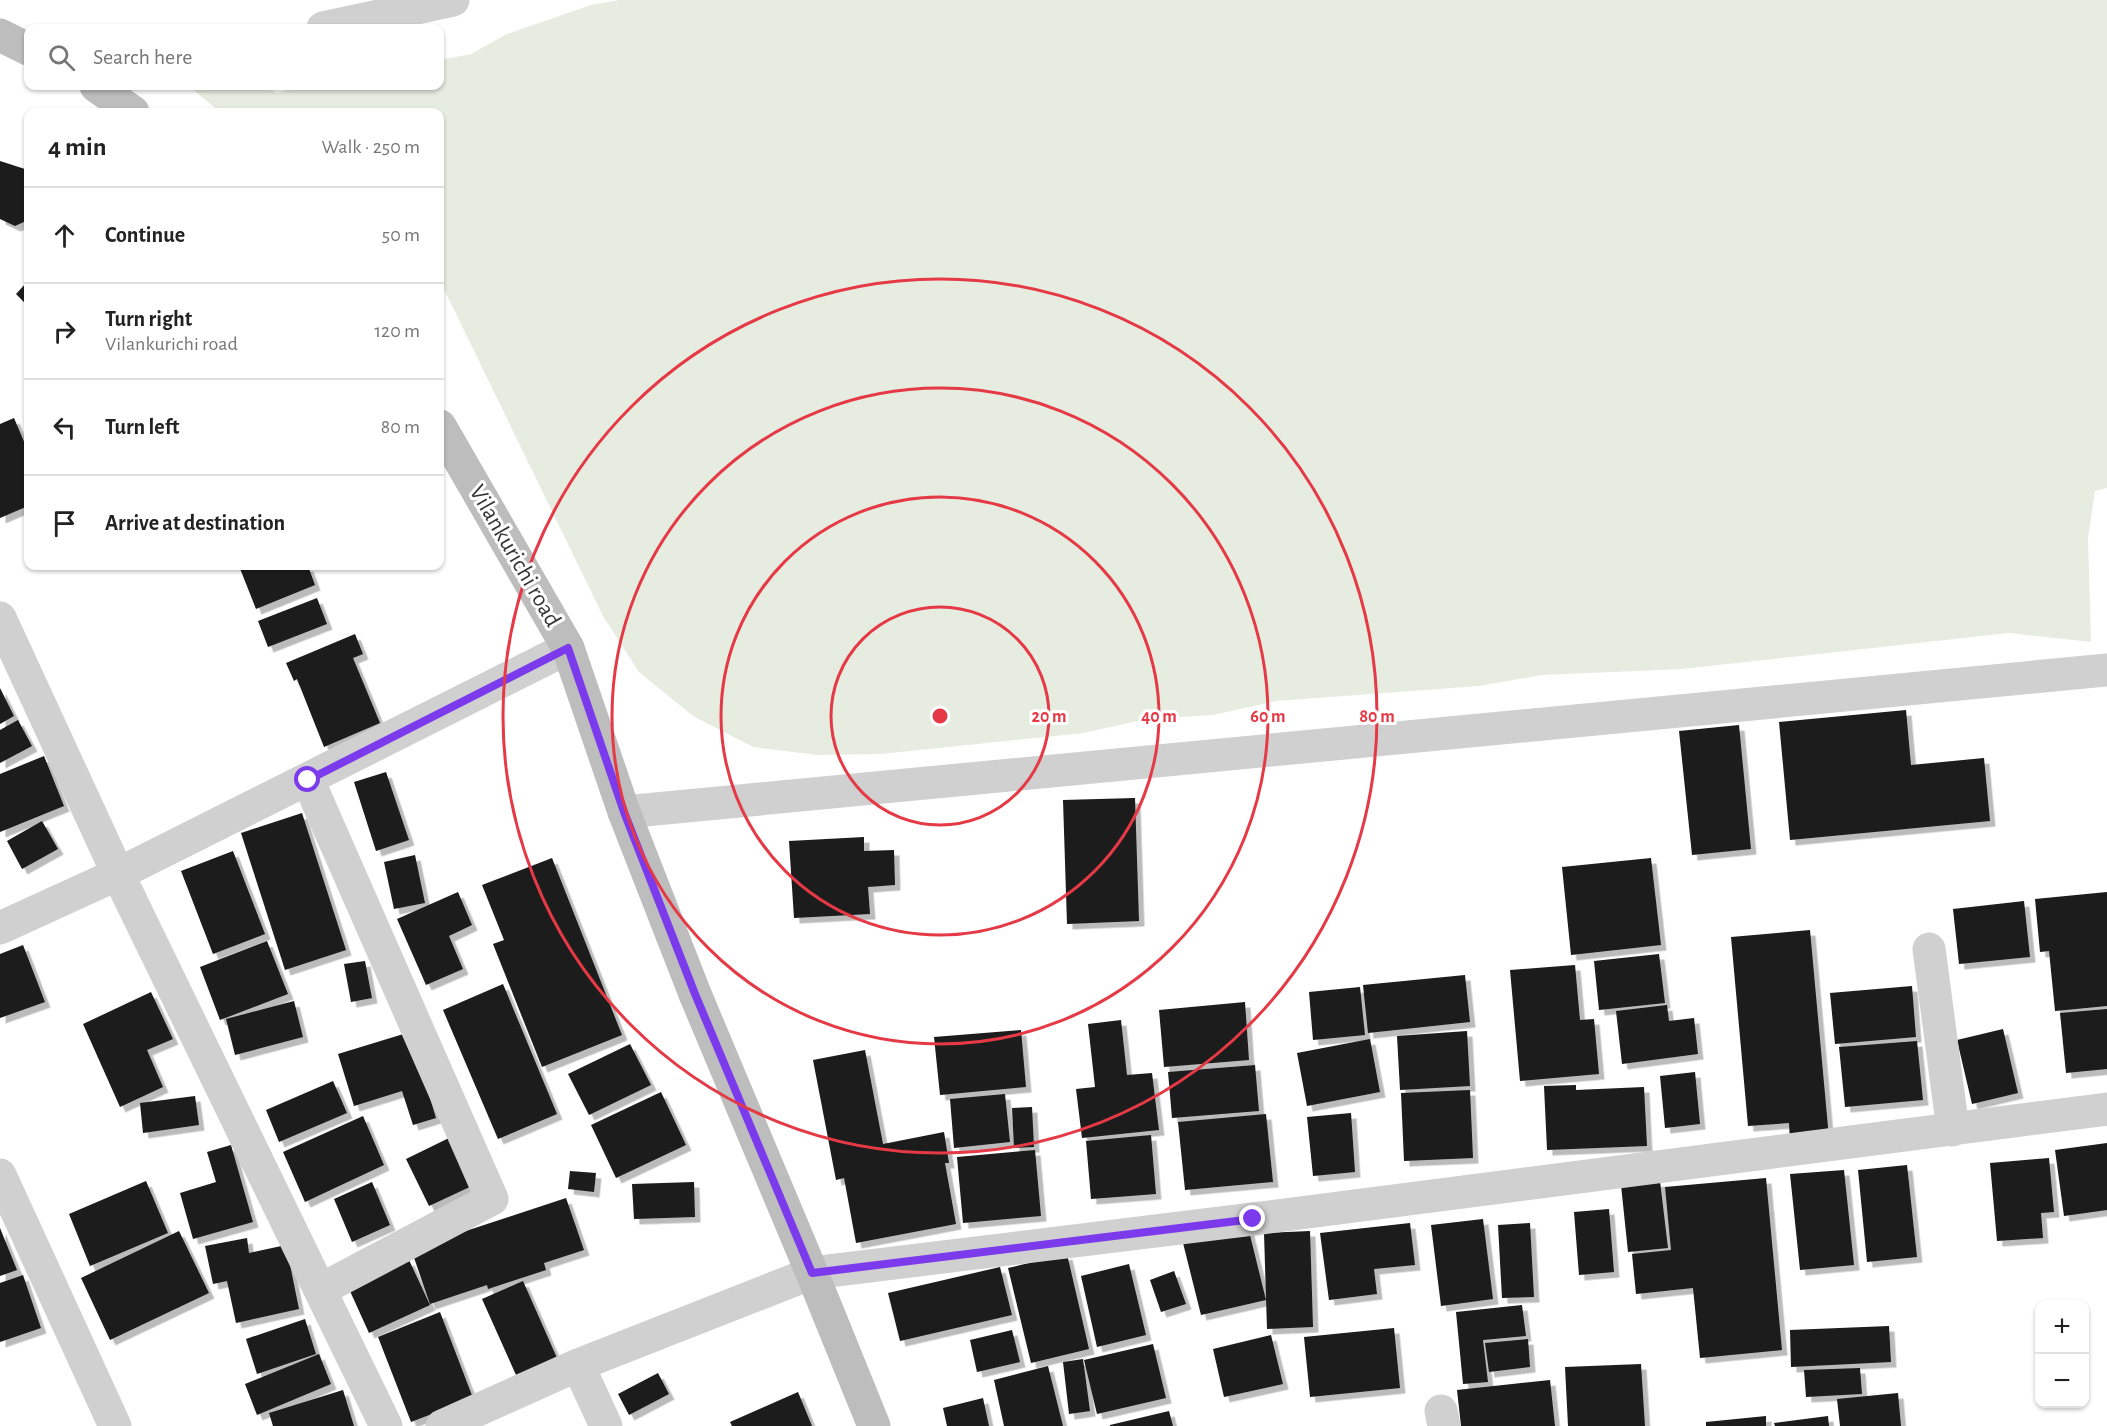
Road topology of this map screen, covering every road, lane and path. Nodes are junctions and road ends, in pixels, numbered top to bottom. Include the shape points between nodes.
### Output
1 (453, 0) edge
2 (342, 24) edge
3 (0, 34) edge
4 (24, 47) edge
5 (102, 90) edge
6 (127, 108) edge
7 (444, 433) edge
8 (0, 618) edge
9 (568, 648) junction
10 (2107, 670) edge
11 (308, 780) junction
12 (624, 812) junction
13 (117, 874) junction
14 (0, 928) edge
15 (1929, 949) dead end
16 (2107, 1109) edge
17 (1953, 1130) junction
18 (0, 1175) edge
19 (812, 1273) junction
20 (320, 1290) junction
21 (578, 1365) junction
22 (115, 1426) edge
23 (386, 1426) edge
24 (442, 1426) edge
25 (606, 1426) edge
26 (874, 1426) edge

1 - 2 street
3 - 4 main road
5 - 6 main road
7 - 9 main road, Vilankurichi road
8 - 13 street
9 - 11 street
9 - 12 main road, Vilankurichi road
10 - 12 street
11 - 13 street
11 - 20 street via 492,1199
12 - 19 main road, Vilankurichi road
13 - 14 street
13 - 20 street
15 - 17 street
16 - 17 street
17 - 19 street
18 - 22 street
19 - 21 street
19 - 26 main road, Vilankurichi road
20 - 23 street
21 - 24 street
21 - 25 street

